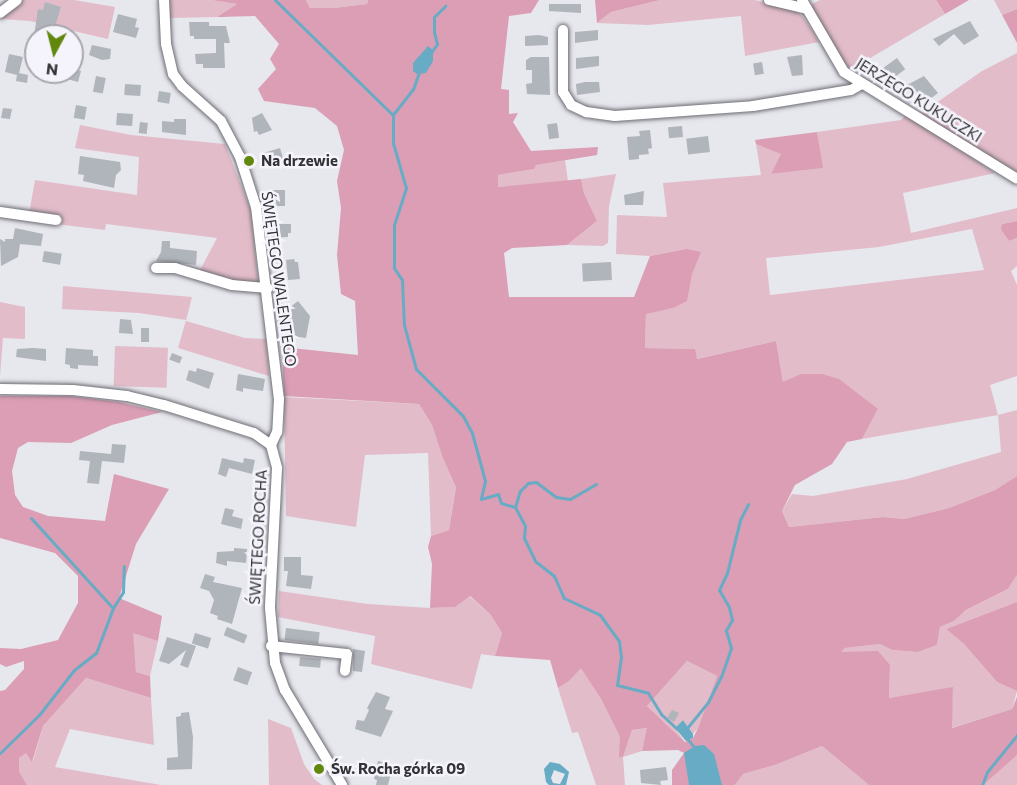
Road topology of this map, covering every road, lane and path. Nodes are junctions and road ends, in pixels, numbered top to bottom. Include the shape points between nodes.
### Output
1 (17, 0) edge
2 (164, 0) edge
3 (769, 0) edge
4 (804, 5) edge
5 (0, 13) edge
6 (563, 30) dead end
7 (862, 84) junction
8 (1017, 178) edge
9 (0, 212) edge
10 (56, 220) dead end
11 (156, 268) dead end
12 (268, 288) junction
13 (0, 389) edge
14 (271, 445) junction
15 (271, 646) junction
16 (345, 671) dead end
17 (342, 785) edge

1 - 5 street
2 - 12 street, ŚWIĘTEGO WALENTEGO via 166,44 174,74 221,121 245,170 256,207
3 - 4 street
4 - 7 street, JERZEGO KUKUCZKI via 844,72
6 - 7 street via 563,92 571,105 586,112 615,116 753,106 851,90
7 - 8 street, JERZEGO KUKUCZKI
9 - 10 street
11 - 12 street via 175,268 231,285
12 - 14 street, ŚWIĘTEGO WALENTEGO via 280,407
13 - 14 street via 73,390 127,396 254,433
14 - 15 street, ŚWIĘTEGO ROCHA via 277,468
15 - 16 street via 348,650
15 - 17 street, ŚWIĘTEGO ROCHA via 285,690

